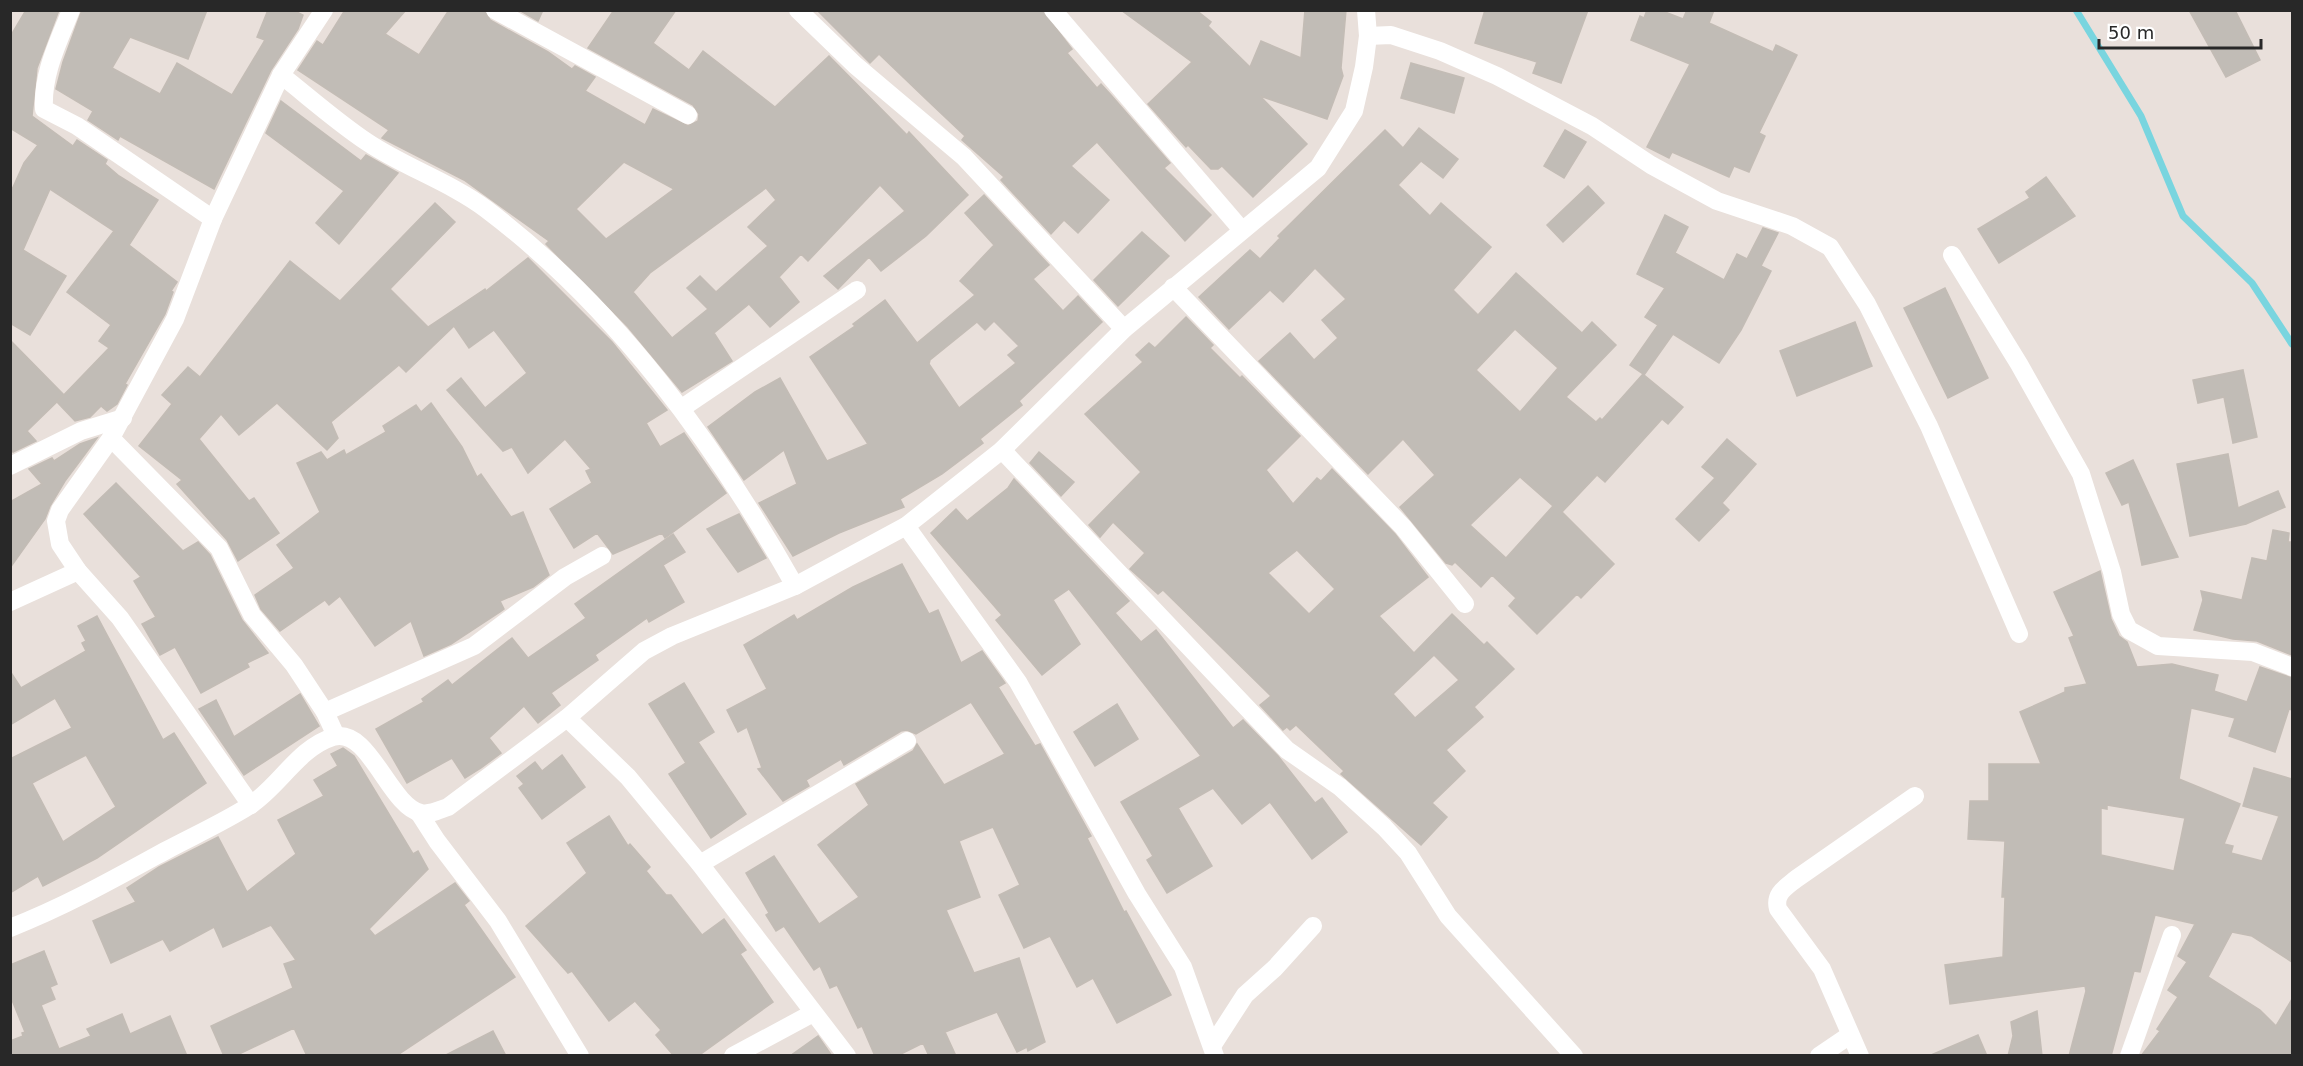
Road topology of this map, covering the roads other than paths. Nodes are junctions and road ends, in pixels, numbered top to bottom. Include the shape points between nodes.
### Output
1 (72, 10) edge
2 (324, 10) edge
3 (495, 10) edge
4 (798, 10) edge
5 (1053, 10) edge
6 (1366, 10) edge
7 (1368, 36) junction
8 (281, 75) junction
9 (688, 115) dead end
10 (213, 219) junction
11 (1241, 230) junction
12 (1952, 255) dead end
13 (1173, 287) junction
14 (857, 290) dead end
15 (1124, 329) junction
16 (682, 408) junction
17 (123, 418) junction
18 (111, 438) junction
19 (1002, 450) junction
20 (10, 466) edge
21 (906, 526) junction
22 (602, 556) dead end
23 (78, 571) junction
24 (795, 586) junction
25 (10, 602) edge
26 (1465, 603) dead end
27 (2019, 634) dead end
28 (2292, 667) edge
29 (325, 712) junction
30 (567, 717) junction
31 (336, 736) junction
32 (908, 741) dead end
33 (1915, 796) dead end
34 (251, 805) junction
35 (419, 813) junction
36 (700, 864) junction
37 (1313, 926) dead end
38 (10, 928) edge
39 (2172, 935) dead end
40 (813, 1013) junction
41 (1850, 1035) junction
42 (1214, 1051) edge
43 (580, 1056) edge
44 (733, 1056) edge
45 (847, 1056) edge
46 (1574, 1056) edge
47 (1819, 1056) edge
48 (1860, 1056) edge
49 (2129, 1056) edge

1 - 10 street via 50,63 43,89 44,109 76,126
2 - 8 street
3 - 9 street
4 - 15 street via 964,157
5 - 11 street
6 - 7 street
7 - 11 street via 1354,111 1318,168
7 - 27 street via 1391,35 1497,76 1592,126 1651,165 1717,201 1792,226 1830,247 1867,304 1929,426
8 - 10 street
8 - 16 street via 367,142 483,206 524,238 644,361
10 - 17 street via 176,319
11 - 13 street
12 - 28 street via 2080,474 2129,630 2158,646 2253,652
13 - 15 street
13 - 26 street via 1403,527
14 - 16 street
15 - 19 street
16 - 24 street
17 - 18 street
17 - 20 street via 81,431
18 - 23 street via 56,521 60,544
18 - 29 street via 219,548 252,615 294,665
19 - 21 street
19 - 46 street via 1287,750 1340,787 1384,826 1408,853 1448,916
21 - 24 street
21 - 42 street via 1018,682 1137,894 1183,967
22 - 29 street via 565,577 474,646
23 - 25 street
23 - 34 street via 120,618
24 - 30 street via 644,651
29 - 31 street
30 - 35 street via 447,807
30 - 36 street via 628,777
31 - 34 street via 313,748
31 - 35 street via 345,736 358,745 403,802
32 - 36 street
33 - 41 street via 1796,879 1776,902 1822,969
34 - 38 street via 85,895
35 - 43 street via 498,921
36 - 40 street
37 - 42 street via 1245,995
39 - 49 street
40 - 44 street
40 - 45 street
41 - 47 street
41 - 48 street

